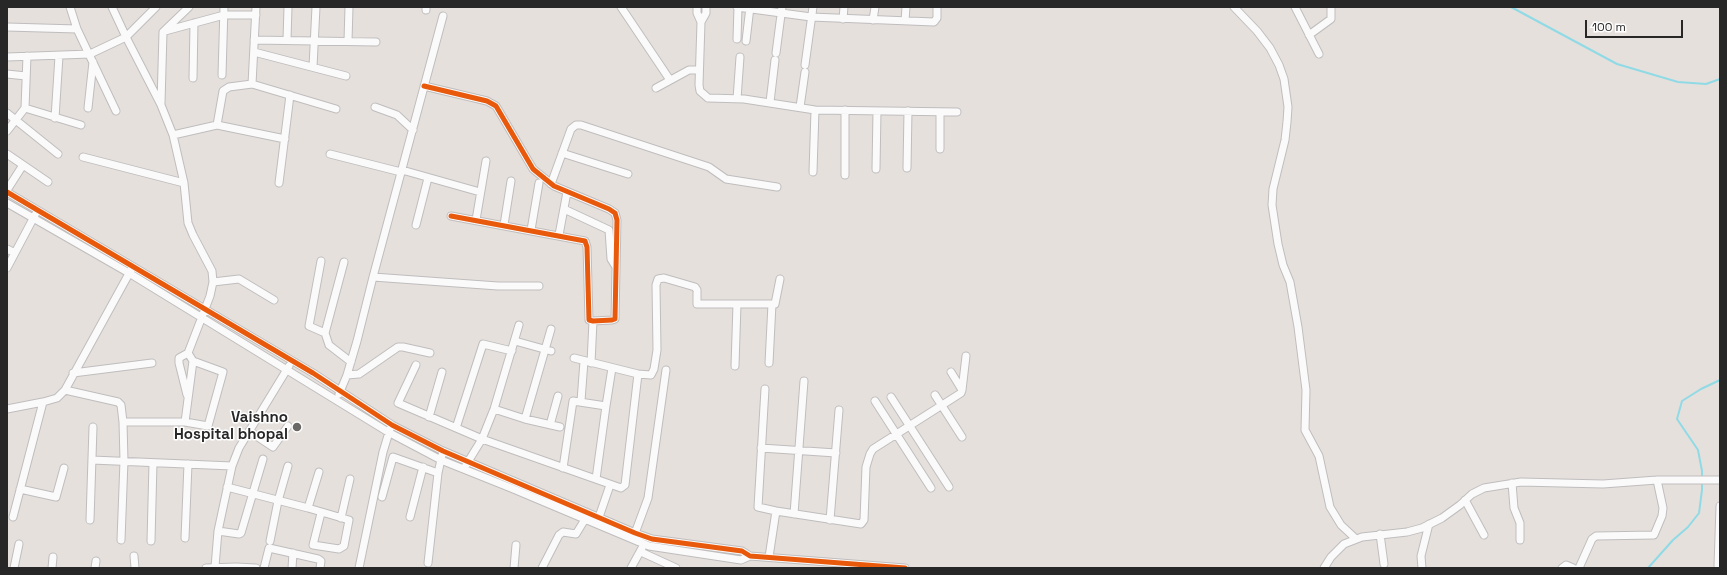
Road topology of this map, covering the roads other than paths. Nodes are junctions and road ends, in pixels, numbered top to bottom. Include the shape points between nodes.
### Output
1 (70, 7) edge
2 (112, 7) edge
3 (156, 7) edge
4 (189, 7) edge
5 (224, 7) edge
6 (288, 7) edge
7 (316, 7) edge
8 (349, 7) edge
9 (621, 7) edge
10 (697, 7) edge
11 (706, 7) edge
12 (738, 7) edge
13 (813, 7) edge
14 (844, 7) edge
15 (875, 7) edge
16 (906, 7) edge
17 (937, 7) edge
18 (1234, 7) edge
19 (1295, 7) edge
20 (1330, 7) edge
21 (750, 8) edge
22 (781, 10) edge
23 (256, 11) edge
24 (224, 15) junction
25 (444, 16) dead end
26 (811, 17) junction
27 (843, 19) junction
28 (873, 20) junction
29 (905, 21) junction
30 (701, 22) junction
31 (194, 23) junction
32 (7, 27) edge
33 (77, 30) junction
34 (163, 32) junction
35 (1309, 35) junction
36 (126, 37) junction
37 (738, 39) dead end
38 (254, 40) junction
39 (287, 40) junction
40 (316, 41) junction
41 (348, 41) junction
42 (746, 41) dead end
43 (376, 42) dead end
44 (254, 52) junction
45 (90, 54) junction
46 (1319, 54) dead end
47 (27, 56) junction
48 (59, 56) junction
49 (7, 57) edge
50 (740, 57) dead end
51 (93, 62) junction
52 (313, 67) junction
53 (699, 70) junction
54 (7, 74) edge
55 (222, 75) dead end
56 (26, 76) junction
57 (346, 76) dead end
58 (193, 78) dead end
59 (670, 80) junction
60 (252, 84) junction
61 (424, 86) junction
62 (656, 88) dead end
63 (290, 95) junction
64 (737, 99) junction
65 (770, 102) junction
66 (161, 105) junction
67 (375, 107) dead end
68 (800, 107) junction
69 (25, 108) junction
70 (88, 108) dead end
71 (336, 109) dead end
72 (815, 110) junction
73 (845, 110) junction
74 (116, 111) dead end
75 (877, 111) junction
76 (908, 111) junction
77 (940, 112) junction
78 (956, 112) dead end
79 (7, 113) edge
80 (55, 118) junction
81 (15, 120) junction
82 (81, 125) dead end
83 (217, 125) junction
84 (413, 130) junction
85 (7, 131) edge
86 (174, 135) junction
87 (285, 139) junction
88 (940, 149) dead end
89 (562, 153) junction
90 (7, 154) edge
91 (58, 154) dead end
92 (330, 154) dead end
93 (83, 157) dead end
94 (486, 161) dead end
95 (22, 165) junction
96 (907, 168) dead end
97 (876, 169) dead end
98 (402, 171) junction
99 (814, 172) dead end
100 (628, 174) dead end
101 (845, 175) dead end
102 (428, 178) junction
103 (511, 181) dead end
104 (48, 182) dead end
105 (184, 183) junction
106 (278, 183) dead end
107 (539, 183) dead end
108 (552, 184) junction
109 (777, 187) dead end
110 (7, 191) edge
111 (480, 192) junction
112 (567, 192) junction
113 (7, 203) edge
114 (564, 210) junction
115 (37, 211) junction
116 (451, 216) dead end
117 (32, 218) junction
118 (476, 220) junction
119 (416, 224) dead end
120 (504, 225) junction
121 (531, 230) junction
122 (559, 235) junction
123 (7, 249) edge
124 (15, 253) junction
125 (321, 261) dead end
126 (344, 262) dead end
127 (133, 266) junction
128 (7, 268) edge
129 (616, 268) junction
130 (129, 273) junction
131 (373, 276) junction
132 (780, 279) dead end
133 (213, 282) junction
134 (539, 286) dead end
135 (274, 300) dead end
136 (737, 304) junction
137 (772, 304) junction
138 (205, 309) junction
139 (201, 318) junction
140 (592, 321) junction
141 (519, 326) dead end
142 (552, 329) dead end
143 (325, 333) junction
144 (515, 341) junction
145 (548, 350) junction
146 (512, 351) junction
147 (188, 353) junction
148 (430, 353) dead end
149 (966, 356) dead end
150 (574, 358) dead end
151 (193, 361) junction
152 (292, 361) junction
153 (351, 362) junction
154 (587, 362) junction
155 (152, 363) dead end
156 (769, 363) dead end
157 (416, 365) dead end
158 (735, 366) dead end
159 (612, 368) junction
160 (287, 369) junction
161 (666, 370) dead end
162 (442, 372) dead end
163 (951, 372) dead end
164 (73, 373) junction
165 (638, 374) junction
166 (347, 375) junction
167 (804, 381) dead end
168 (765, 389) dead end
169 (65, 390) junction
170 (340, 390) junction
171 (962, 390) junction
172 (935, 395) dead end
173 (558, 396) dead end
174 (188, 397) junction
175 (891, 397) dead end
176 (336, 400) junction
177 (581, 401) junction
178 (874, 401) dead end
179 (43, 402) junction
180 (606, 406) junction
181 (942, 406) junction
182 (7, 409) edge
183 (494, 409) junction
184 (839, 410) dead end
185 (429, 417) junction
186 (526, 419) junction
187 (123, 422) junction
188 (185, 422) junction
189 (392, 425) junction
190 (550, 425) junction
191 (288, 426) dead end
192 (910, 426) junction
193 (93, 427) dead end
194 (560, 427) dead end
195 (456, 428) junction
196 (249, 431) junction
197 (388, 432) junction
198 (896, 434) junction
199 (962, 437) dead end
200 (482, 439) junction
201 (761, 448) junction
202 (799, 450) junction
203 (443, 451) junction
204 (836, 453) junction
205 (263, 459) dead end
206 (92, 460) junction
207 (442, 460) junction
208 (468, 461) junction
209 (124, 462) junction
210 (153, 463) junction
211 (188, 464) junction
212 (232, 466) junction
213 (288, 466) dead end
214 (423, 467) junction
215 (64, 468) dead end
216 (464, 468) junction
217 (563, 468) junction
218 (319, 472) dead end
219 (438, 473) junction
220 (596, 478) junction
221 (350, 479) dead end
222 (1657, 480) junction
223 (1720, 480) edge
224 (1512, 483) junction
225 (610, 485) junction
226 (227, 487) junction
227 (949, 487) dead end
228 (931, 488) dead end
229 (20, 489) junction
230 (252, 494) junction
231 (382, 497) dead end
232 (1465, 500) junction
233 (278, 501) junction
234 (1720, 506) edge
235 (308, 508) junction
236 (776, 511) junction
237 (588, 512) junction
238 (321, 513) junction
239 (794, 514) junction
240 (13, 517) dead end
241 (410, 517) dead end
242 (600, 517) junction
243 (341, 518) junction
244 (90, 520) dead end
245 (585, 520) junction
246 (830, 520) junction
247 (1429, 524) junction
248 (597, 525) junction
249 (218, 531) junction
250 (635, 533) junction
251 (1380, 534) junction
252 (1484, 535) dead end
253 (185, 538) dead end
254 (1356, 538) junction
255 (121, 540) dead end
256 (633, 540) junction
257 (1520, 540) dead end
258 (270, 541) dead end
259 (645, 541) junction
260 (151, 542) dead end
261 (19, 544) dead end
262 (516, 545) dead end
263 (641, 552) junction
264 (293, 553) junction
265 (134, 556) dead end
266 (53, 557) dead end
267 (657, 558) junction
268 (769, 558) junction
269 (428, 563) dead end
270 (1384, 564) dead end
271 (1718, 566) edge
272 (215, 567) junction
273 (236, 567) edge
274 (14, 568) edge
275 (52, 568) edge
276 (135, 568) edge
277 (206, 568) edge
278 (256, 568) edge
279 (264, 568) edge
280 (292, 568) edge
281 (320, 568) edge
282 (359, 568) edge
283 (514, 568) edge
284 (542, 568) edge
285 (631, 568) edge
286 (661, 568) edge
287 (676, 568) edge
288 (905, 568) edge
289 (1324, 568) edge
290 (1422, 568) edge
291 (1562, 568) edge
292 (1573, 568) edge
293 (1579, 568) edge

1 - 33 street
2 - 36 street
3 - 36 street
4 - 34 street
5 - 24 street
6 - 39 street
7 - 40 street
8 - 41 street
9 - 59 street
10 - 30 street
11 - 30 street
12 - 21 street
12 - 37 street
13 - 26 street
14 - 27 street
15 - 28 street
16 - 29 street
17 - 29 street via 937,18 934,22
18 - 254 street via 1270,48 1284,79 1288,122 1272,205 1279,249 1290,282 1298,327 1306,390 1306,430 1319,456 1330,507 1341,525
19 - 35 street
20 - 35 street via 1331,19
21 - 22 street
21 - 42 street
22 - 26 street
22 - 65 street
23 - 24 street
23 - 38 street
24 - 31 street
24 - 55 street
25 - 61 street
26 - 27 street
26 - 68 street
27 - 28 street
28 - 29 street
30 - 53 street
31 - 34 street
31 - 58 street
32 - 33 street
33 - 45 street
34 - 66 street
35 - 46 street
36 - 45 street
36 - 66 street
38 - 39 street
38 - 44 street
39 - 40 street
40 - 41 street
40 - 52 street
41 - 43 street
44 - 52 street
44 - 60 street
45 - 48 street
45 - 51 street
47 - 48 street
47 - 49 street
47 - 56 street
48 - 80 street
50 - 64 street
51 - 70 street
51 - 74 street
52 - 57 street
53 - 59 street via 689,70
53 - 64 street via 698,85 703,95 708,98
54 - 56 street
56 - 69 street
59 - 62 street
60 - 63 street
60 - 83 street via 226,88 223,91
61 - 84 street
61 - 108 street via 487,101 500,109 530,166
63 - 71 street
63 - 87 street
64 - 65 street
65 - 68 street
66 - 86 street
67 - 84 street via 397,115
68 - 72 street
69 - 80 street
69 - 81 street
72 - 73 street
72 - 99 street
73 - 75 street
73 - 101 street
75 - 76 street
75 - 97 street
76 - 77 street
76 - 96 street
77 - 78 street
77 - 88 street
79 - 81 street
80 - 82 street
81 - 85 street
81 - 91 street
83 - 86 street
83 - 87 street
84 - 98 street
86 - 105 street
87 - 106 street
89 - 100 street
89 - 108 street
89 - 109 street via 572,126 581,126 709,167 726,179
90 - 95 street
92 - 98 street
93 - 105 street
94 - 111 street
95 - 104 street
95 - 110 street
98 - 102 street
98 - 131 street
102 - 111 street
102 - 119 street
103 - 120 street
105 - 133 street via 188,223 212,271
107 - 121 street
108 - 112 street
110 - 115 street
111 - 118 street
112 - 114 street
112 - 129 street via 615,213
113 - 117 street
114 - 122 street
114 - 129 street via 609,230 611,259
115 - 117 street
115 - 127 street
116 - 118 street
117 - 124 street
117 - 130 street
118 - 120 street
120 - 121 street
121 - 122 street
122 - 140 street via 587,243 589,318
123 - 124 street
124 - 128 street
125 - 143 street via 309,326
126 - 143 street
127 - 130 street
127 - 138 street
129 - 140 street via 615,319
130 - 139 street
130 - 164 street
131 - 134 street via 498,286
131 - 153 street
132 - 137 street via 775,304
133 - 135 street via 239,279
133 - 138 street
136 - 137 street
136 - 158 street
136 - 165 street via 697,304 695,287 664,278 658,279 654,369 651,375
137 - 156 street
138 - 139 street
138 - 152 street
139 - 147 street
139 - 160 street
140 - 154 street
141 - 144 street
142 - 145 street
143 - 153 street via 329,345
144 - 145 street
144 - 146 street
145 - 186 street
146 - 183 street
146 - 195 street via 483,344
147 - 151 street
147 - 174 street via 179,358
148 - 166 street via 398,347 359,374
149 - 171 street
150 - 154 street
151 - 174 street
151 - 188 street via 223,372 208,426
152 - 160 street
152 - 170 street
153 - 166 street
154 - 159 street
154 - 177 street
155 - 164 street
157 - 185 street via 398,403
159 - 165 street
159 - 180 street
160 - 176 street
160 - 196 street
161 - 250 street via 648,498
162 - 185 street
163 - 171 street
164 - 169 street
165 - 225 street via 625,485 621,488
166 - 170 street
167 - 202 street
168 - 201 street
169 - 179 street via 57,398
169 - 187 street via 118,402 121,405
170 - 176 street
170 - 189 street
171 - 181 street via 958,396
172 - 181 street
173 - 190 street
174 - 188 street
175 - 192 street
176 - 197 street
177 - 180 street
177 - 217 street via 573,401
178 - 198 street
179 - 182 street
179 - 229 street
180 - 220 street
181 - 192 street
181 - 199 street
183 - 186 street
183 - 200 street
184 - 204 street
185 - 195 street
186 - 190 street
187 - 188 street
187 - 209 street
189 - 197 street
189 - 203 street
190 - 194 street
191 - 196 street via 273,446
192 - 198 street
192 - 227 street
193 - 206 street
195 - 200 street
196 - 212 street
197 - 207 street
197 - 282 street
198 - 228 street
198 - 246 street via 873,449 870,454 866,467 863,523
200 - 208 street
200 - 217 street
201 - 202 street
201 - 236 street via 757,504 760,508
202 - 204 street
202 - 239 street
203 - 207 street
203 - 208 street
204 - 246 street
205 - 230 street
206 - 209 street
206 - 244 street
207 - 216 street
207 - 219 street
208 - 216 street
208 - 237 street
209 - 210 street
209 - 255 street
210 - 211 street
210 - 260 street
211 - 212 street
211 - 253 street
212 - 226 street
213 - 233 street
214 - 219 street
214 - 231 street via 393,457
214 - 241 street
215 - 229 street via 56,498
216 - 245 street
217 - 220 street
218 - 235 street
219 - 269 street
220 - 225 street
221 - 243 street
222 - 223 street
222 - 224 street via 1603,484
222 - 293 street via 1663,508 1654,535 1596,536 1592,539
224 - 232 street via 1484,488
224 - 257 street via 1514,508 1520,523
225 - 242 street
226 - 230 street
226 - 249 street
229 - 240 street
230 - 233 street
230 - 249 street via 242,533
232 - 247 street via 1442,518
232 - 252 street
233 - 235 street
233 - 258 street
234 - 271 street
235 - 238 street
236 - 239 street
236 - 268 street
237 - 242 street
237 - 245 street
238 - 243 street
238 - 243 street via 313,545 339,549 344,546 349,520
239 - 246 street
242 - 248 street
242 - 250 street
245 - 248 street
245 - 284 street via 576,534 563,532 559,535
247 - 251 street via 1407,532
247 - 290 street via 1421,556
248 - 256 street
249 - 272 street
250 - 256 street
250 - 259 street
251 - 254 street
251 - 270 street
254 - 289 street via 1337,550
256 - 259 street
259 - 263 street
259 - 268 street via 686,552 741,560 750,556
261 - 274 street
262 - 283 street
263 - 267 street
263 - 285 street
264 - 279 street via 270,548
264 - 280 street
264 - 281 street via 320,560
265 - 276 street
266 - 275 street
267 - 286 street
267 - 287 street
268 - 288 street
272 - 273 street
272 - 277 street
273 - 278 street
291 - 292 street via 1566,565

